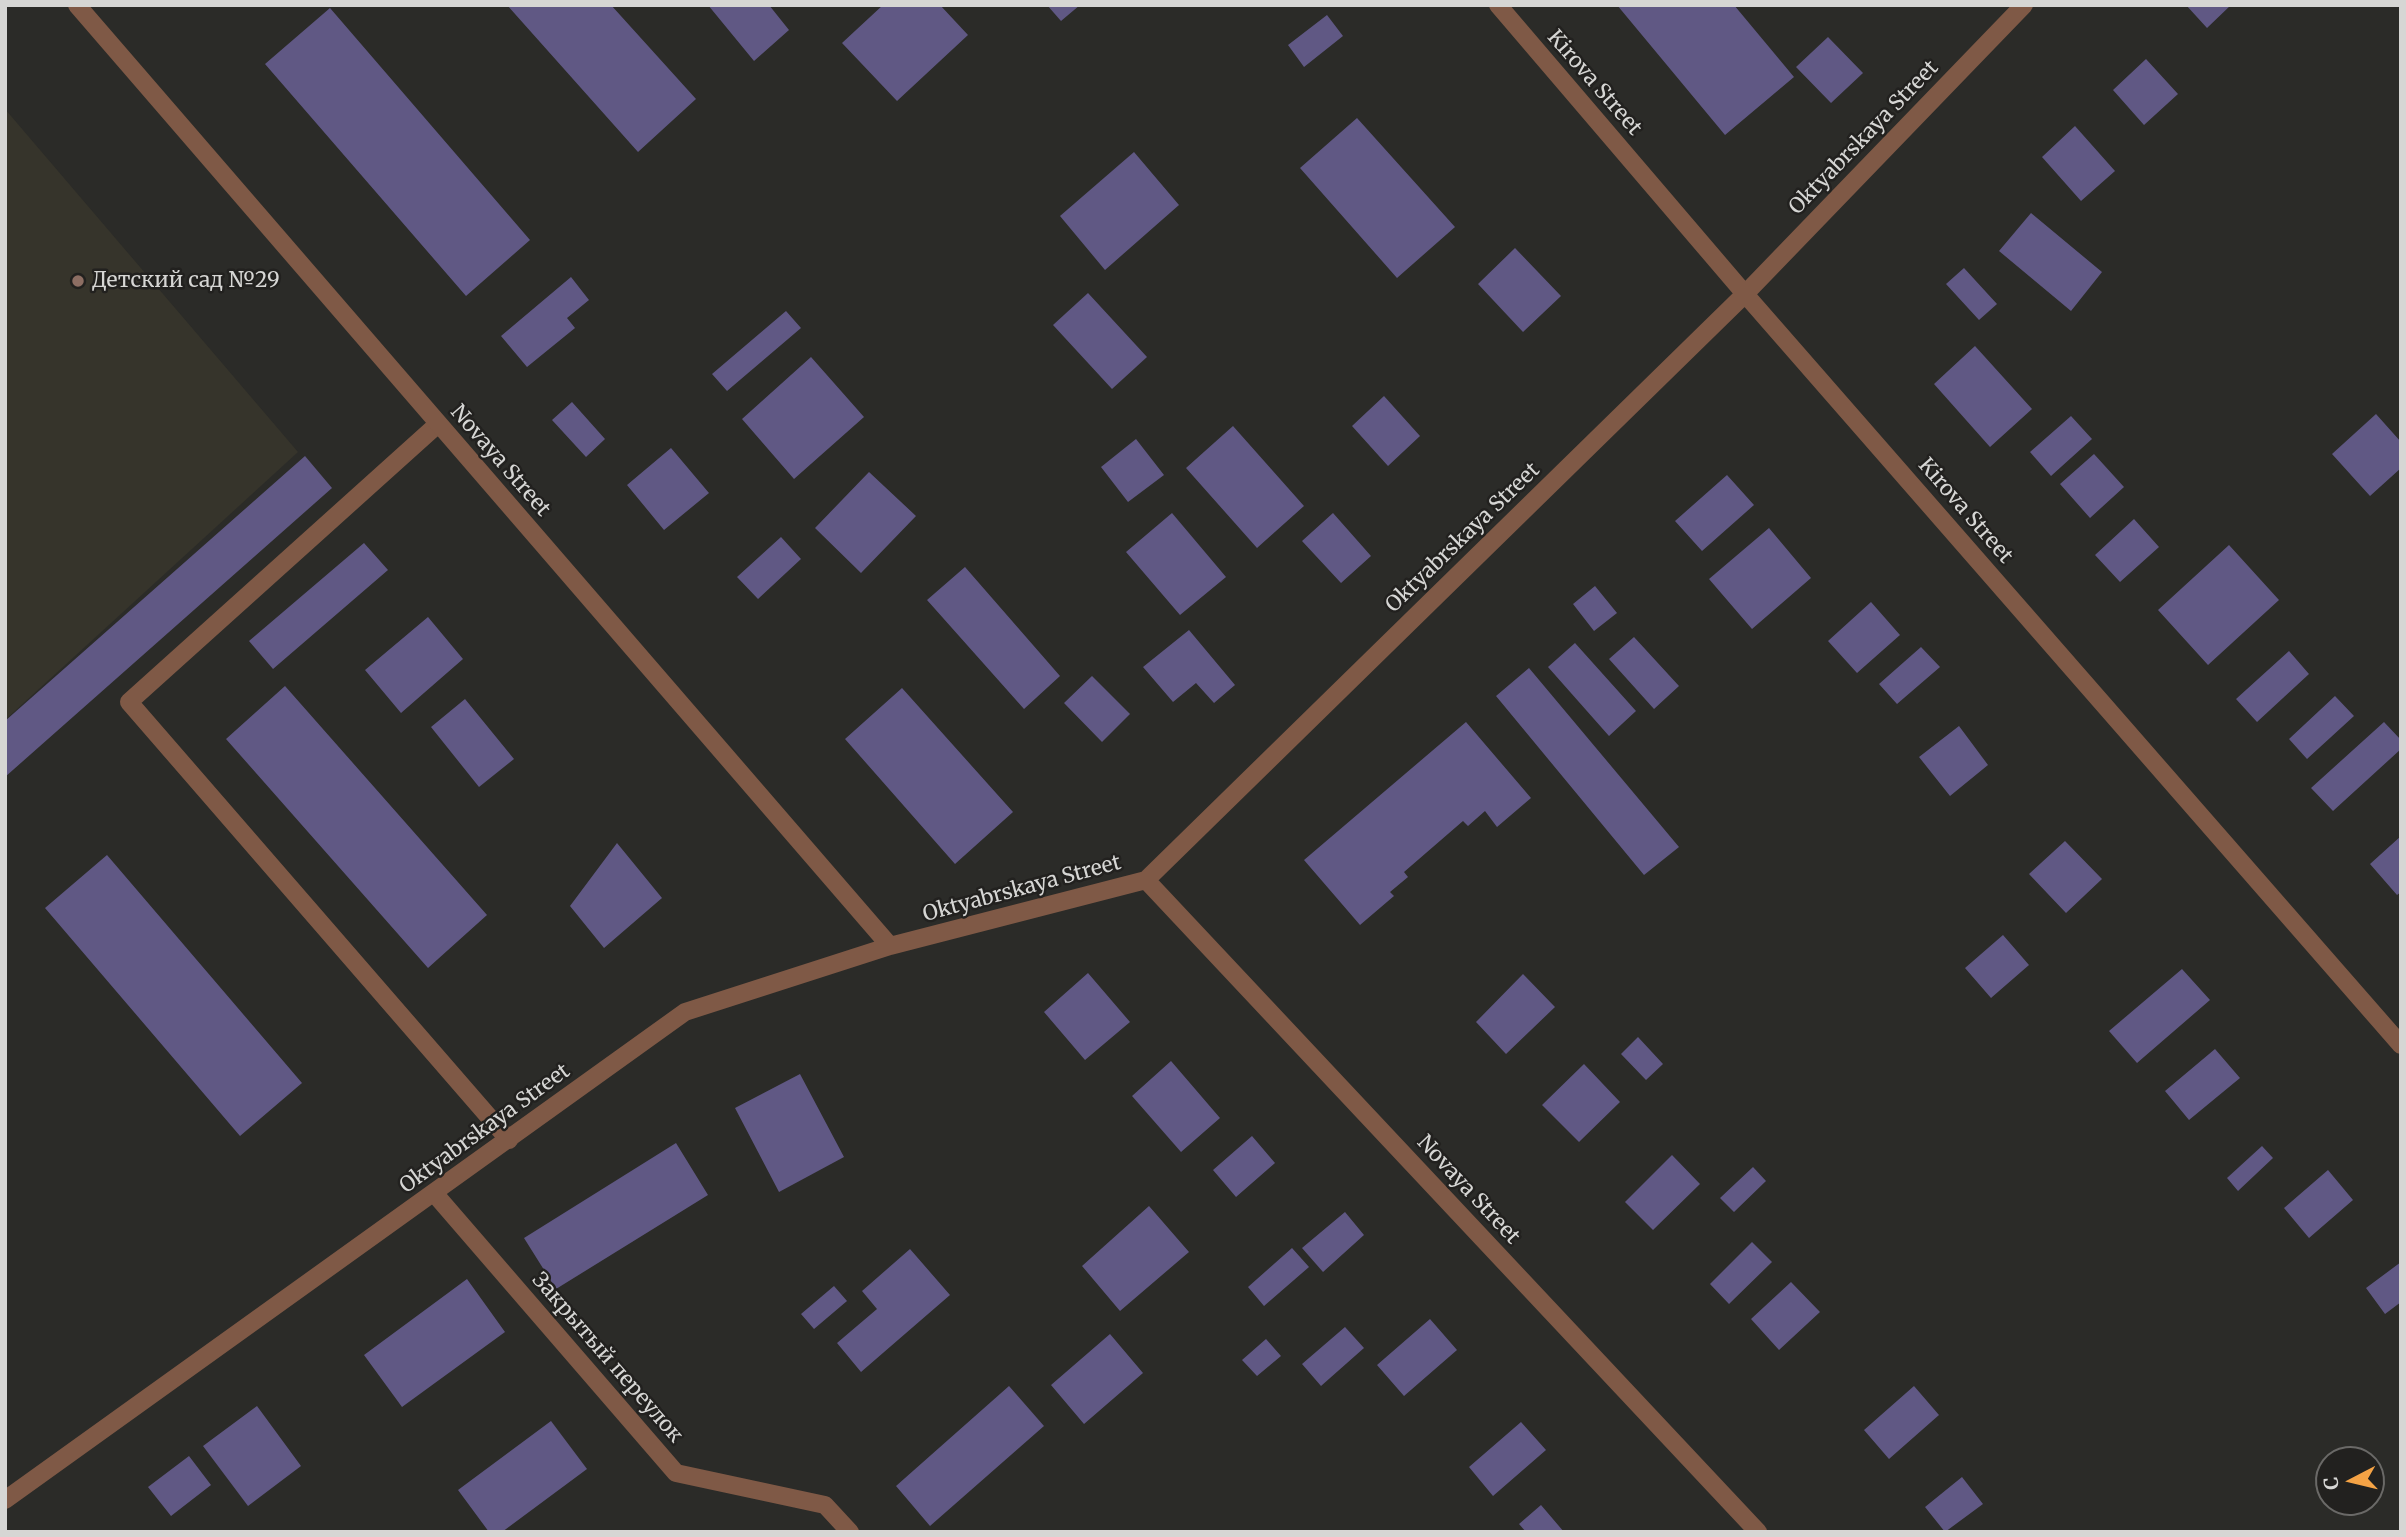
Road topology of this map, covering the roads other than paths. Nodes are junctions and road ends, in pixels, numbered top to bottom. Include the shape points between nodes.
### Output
1 (77, 5) edge
2 (1498, 5) edge
3 (2024, 5) edge
4 (1745, 294) junction
5 (438, 424) junction
6 (1146, 880) junction
7 (890, 946) junction
8 (2401, 1045) edge
9 (509, 1140) junction
10 (434, 1194) junction
11 (5, 1500) edge
12 (849, 1532) edge
13 (1758, 1532) edge

1 - 5 street, Novaya Street
2 - 4 street, Kirova Street
3 - 4 street, Oktyabrskaya Street
4 - 6 street, Oktyabrskaya Street
4 - 8 street, Kirova Street
5 - 7 street, Novaya Street
5 - 9 street via 129,702
6 - 7 street, Oktyabrskaya Street
6 - 13 street, Novaya Street
7 - 9 street, Oktyabrskaya Street via 685,1012
9 - 10 street, Oktyabrskaya Street
10 - 11 street, Oktyabrskaya Street
10 - 12 street, Закрытый переулок via 676,1473 825,1504

